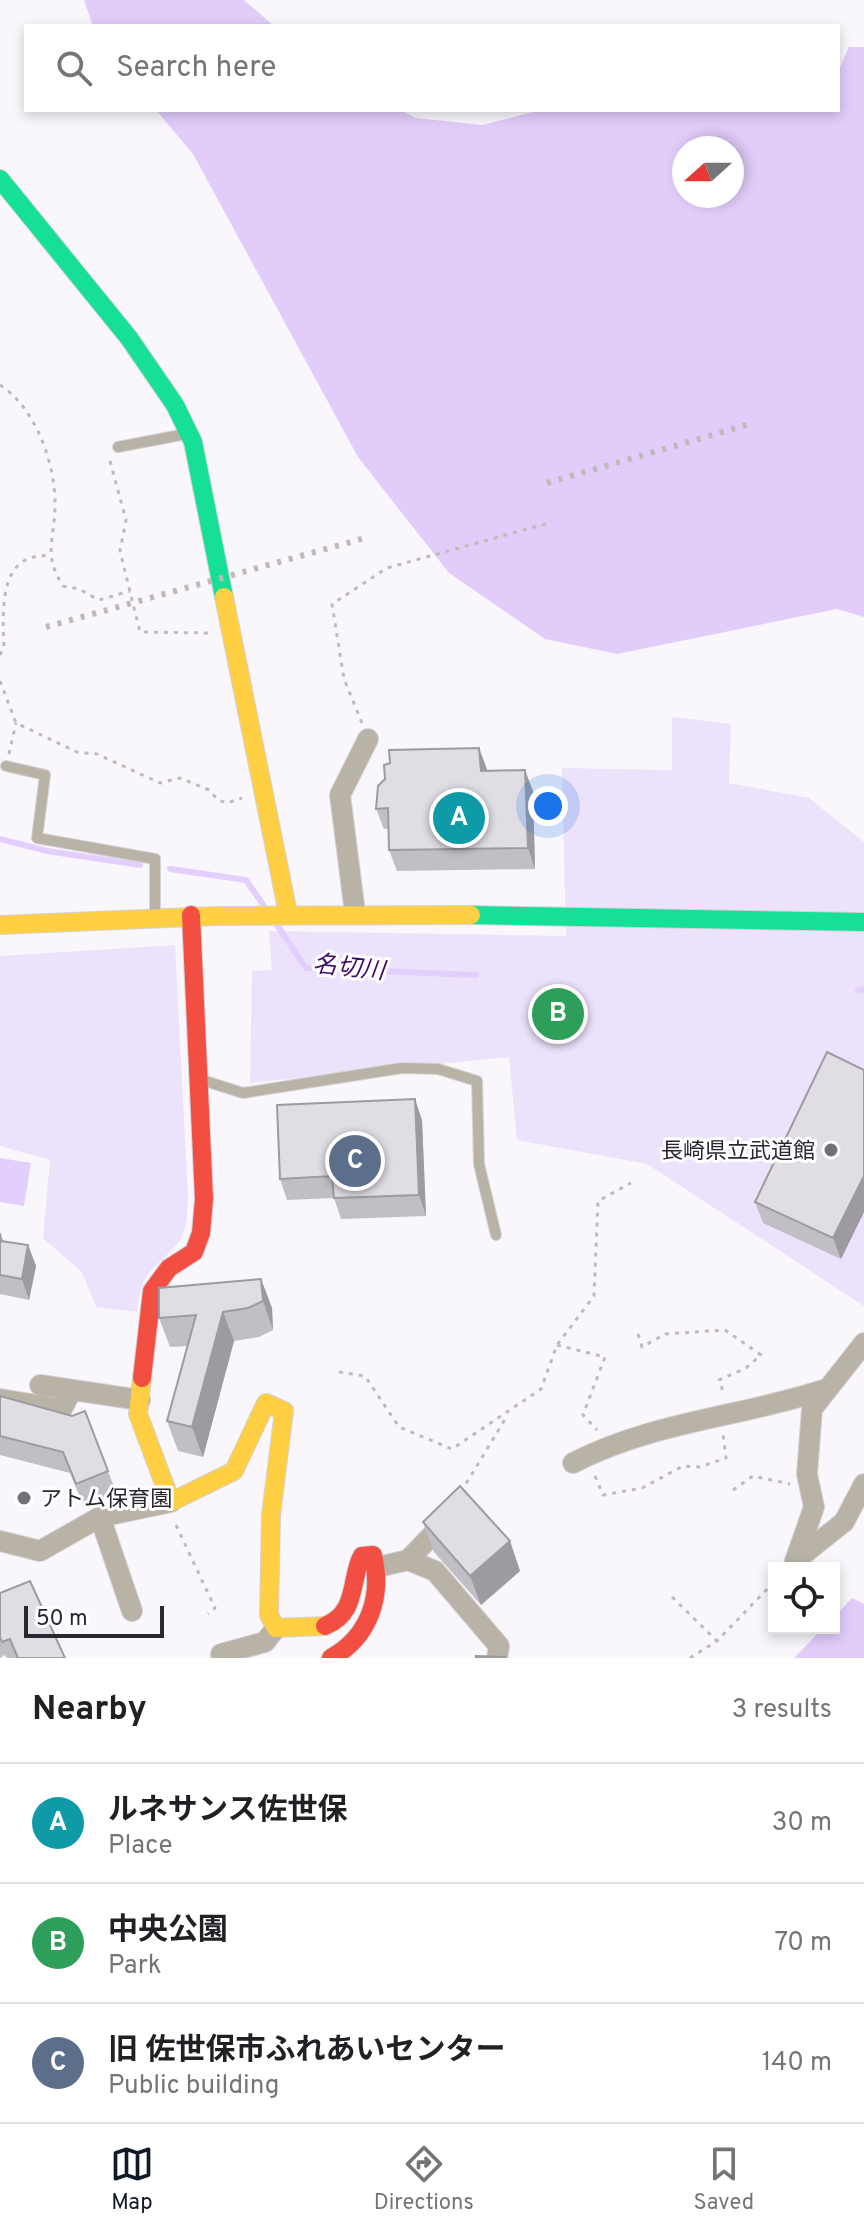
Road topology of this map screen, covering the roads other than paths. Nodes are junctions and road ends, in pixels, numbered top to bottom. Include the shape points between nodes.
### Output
1 (0, 179) edge
2 (190, 434) junction
3 (118, 447) road end
4 (368, 739) road end
5 (6, 766) dead end
6 (285, 913) junction
7 (355, 913) junction
8 (155, 915) junction
9 (191, 915) junction
10 (864, 922) edge
11 (0, 925) edge
12 (200, 1079) junction
13 (496, 1235) dead end
14 (864, 1343) edge
15 (40, 1385) dead end
16 (72, 1390) junction
17 (823, 1390) junction
18 (0, 1399) edge
19 (140, 1400) junction
20 (573, 1463) road end
21 (864, 1484) edge
22 (171, 1502) junction
23 (100, 1517) junction
24 (441, 1526) edge
25 (0, 1541) edge
26 (408, 1560) junction
27 (378, 1567) junction
28 (132, 1611) dead end
29 (276, 1628) junction
30 (221, 1654) dead end
31 (331, 1658) edge
32 (497, 1658) edge

1 - 2 street via 147,364
2 - 3 lane
2 - 6 street via 234,633
4 - 7 street via 340,795
5 - 8 lane via 45,775 37,838 155,859
6 - 7 street
6 - 9 street
7 - 10 street
8 - 9 street
8 - 11 street
9 - 12 street
12 - 13 lane via 243,1093 402,1068 438,1069 477,1081 479,1164
12 - 19 street via 201,1233 194,1252 169,1268 152,1291
14 - 17 street
15 - 16 street
16 - 18 street via 62,1409
16 - 19 street
17 - 20 street via 768,1408 726,1413 611,1443
17 - 21 street via 812,1409 807,1436 814,1507 795,1561 844,1522
19 - 22 street via 138,1414
22 - 23 street
22 - 29 street via 234,1471 266,1403 284,1411 271,1515 269,1615
23 - 25 street via 40,1551
23 - 28 street
24 - 26 street
26 - 27 street
26 - 32 street via 435,1571 499,1646
27 - 29 street via 373,1555 362,1556 342,1619 325,1627
27 - 31 street via 372,1612 358,1638
29 - 30 street via 265,1642

